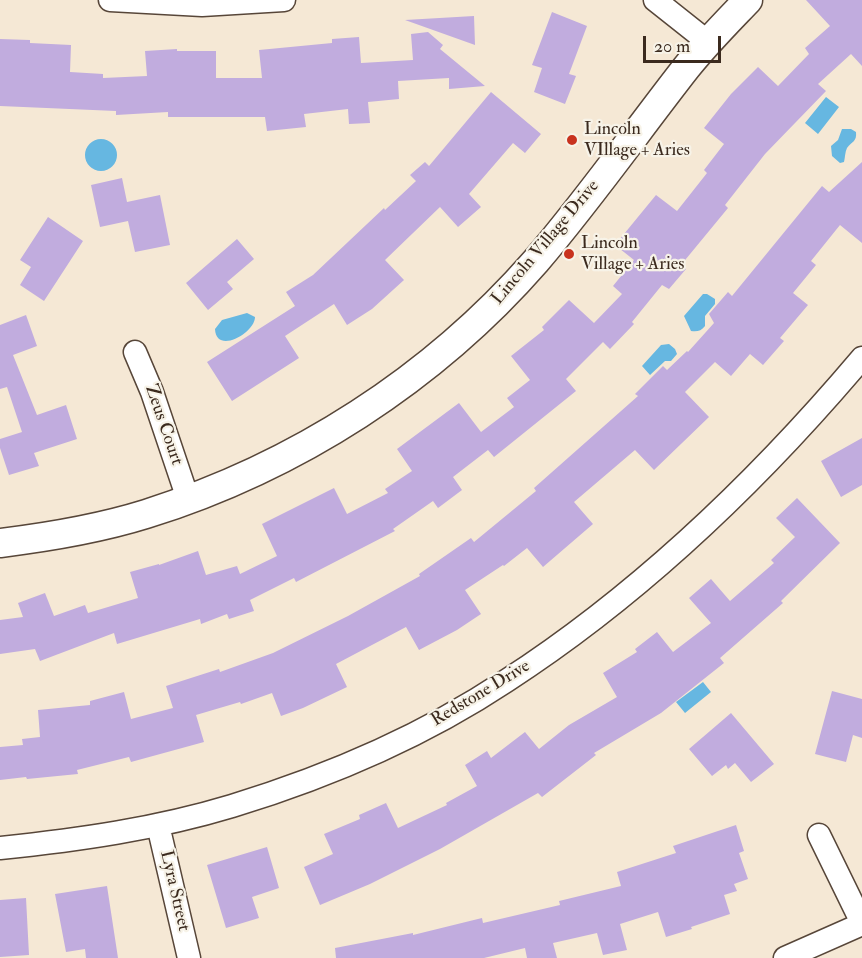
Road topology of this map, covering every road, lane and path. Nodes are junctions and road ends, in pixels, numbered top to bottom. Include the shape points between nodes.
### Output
1 (110, 0) edge
2 (284, 0) edge
3 (655, 0) edge
4 (748, 0) edge
5 (708, 42) junction
6 (135, 352) dead end
7 (862, 358) edge
8 (189, 499) junction
9 (0, 543) edge
10 (158, 825) junction
11 (819, 835) dead end
12 (0, 848) edge
13 (862, 924) edge
14 (189, 958) edge
15 (785, 958) edge

1 - 2 street via 202,5
3 - 5 street
4 - 5 street, Lincoln Village Drive
5 - 8 street, Lincoln Village Drive via 535,261 452,345 406,382 306,446
6 - 8 street, Zeus Court via 153,392
7 - 10 street, Redstone Drive via 751,482 713,518 634,588 506,682 392,744 302,783
8 - 9 street, Lincoln Village Drive via 57,536
10 - 12 street, Redstone Drive
10 - 14 street, Lyra Street
11 - 13 street
13 - 15 street

